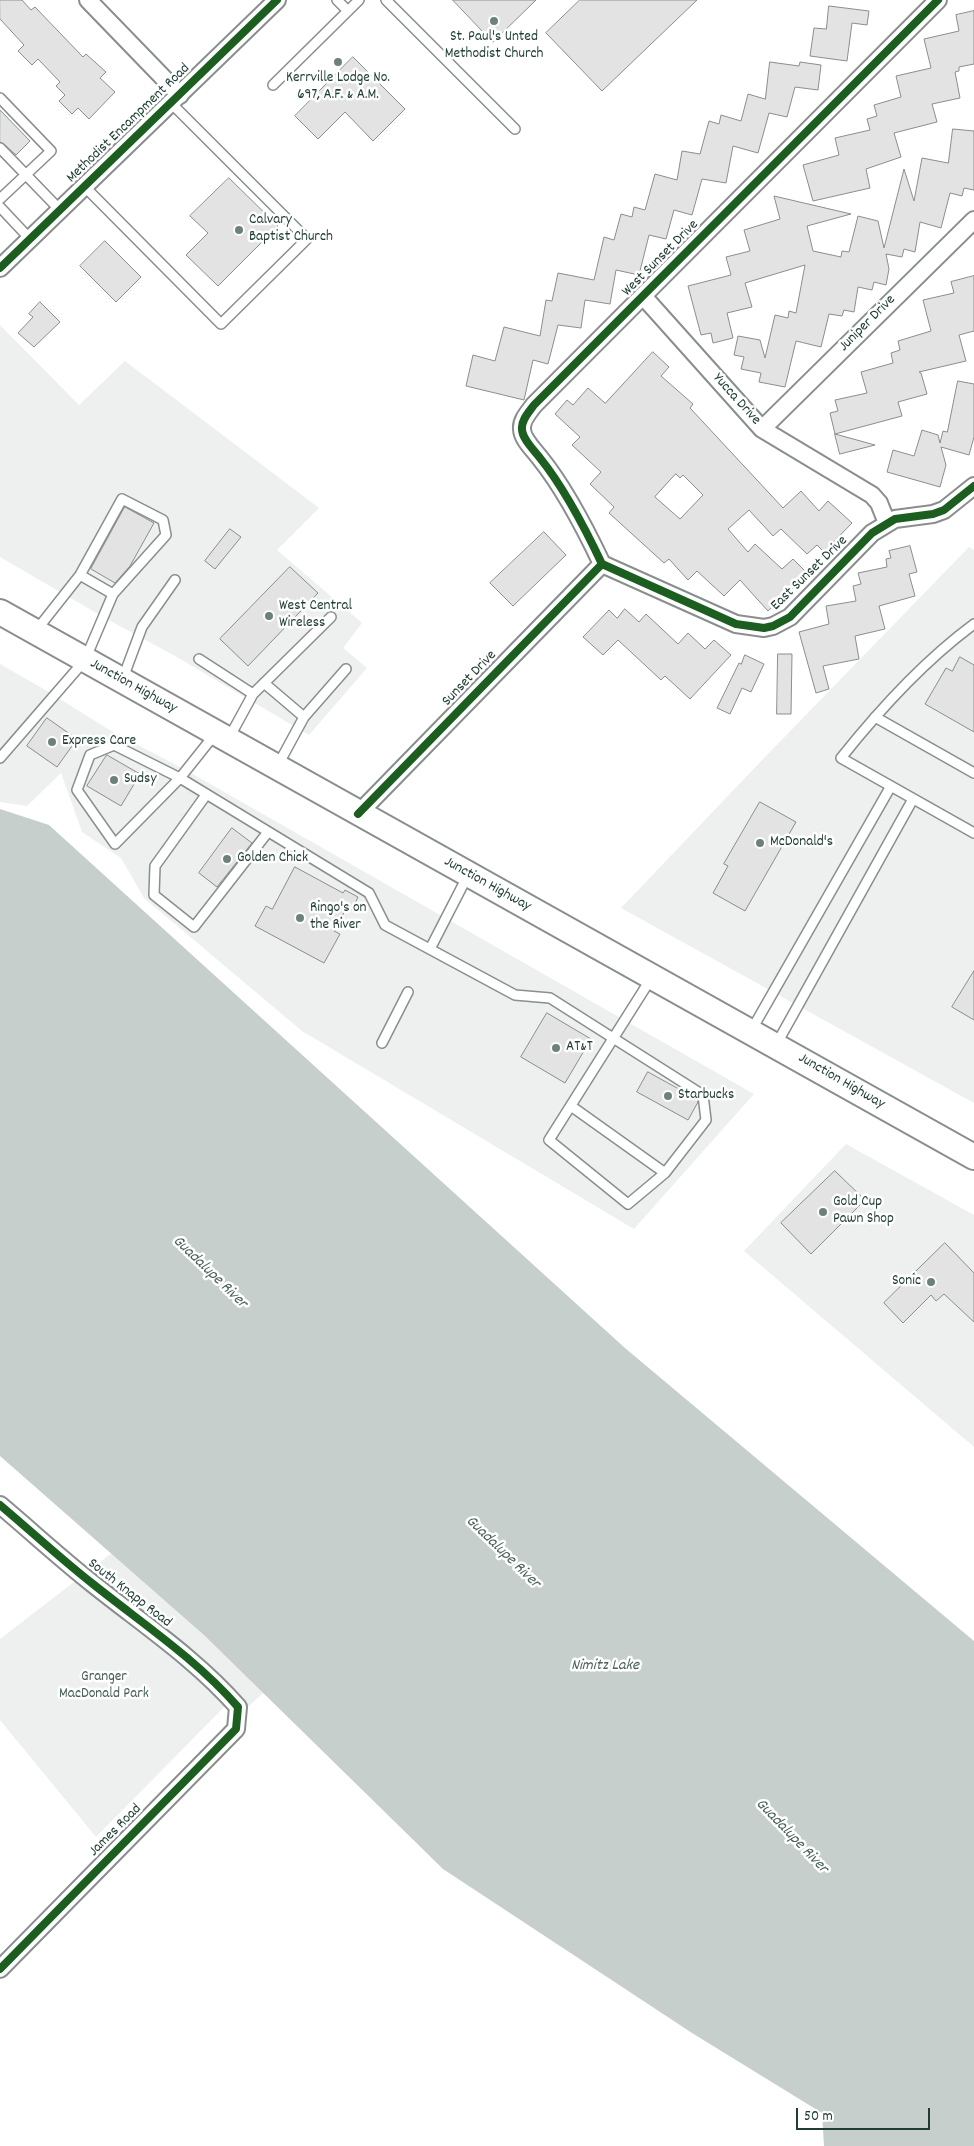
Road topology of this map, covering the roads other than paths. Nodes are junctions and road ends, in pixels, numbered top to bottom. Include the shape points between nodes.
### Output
1 (88, 0) edge
2 (277, 0) edge
3 (337, 0) edge
4 (359, 0) edge
5 (386, 0) edge
6 (938, 0) edge
7 (348, 11) junction
8 (273, 85) dead end
9 (0, 98) edge
10 (176, 99) junction
11 (515, 129) dead end
12 (0, 148) edge
13 (26, 175) junction
14 (84, 187) junction
15 (0, 199) edge
16 (0, 207) edge
17 (60, 210) junction
18 (974, 220) edge
19 (30, 239) junction
20 (0, 268) edge
21 (643, 296) junction
22 (762, 429) junction
23 (974, 486) edge
24 (887, 523) junction
25 (602, 564) junction
26 (80, 575) junction
27 (175, 580) dead end
28 (113, 594) junction
29 (0, 612) edge
30 (331, 617) dead end
31 (974, 624) edge
32 (35, 632) junction
33 (199, 659) dead end
34 (85, 660) junction
35 (346, 669) dead end
36 (122, 681) junction
37 (264, 683) junction
38 (253, 694) junction
39 (304, 717) junction
40 (875, 717) junction
41 (222, 737) junction
42 (0, 758) edge
43 (276, 768) junction
44 (974, 773) edge
45 (180, 778) junction
46 (891, 786) junction
47 (206, 794) junction
48 (913, 799) junction
49 (358, 814) junction
50 (268, 832) junction
51 (974, 833) edge
52 (468, 875) junction
53 (430, 949) junction
54 (653, 977) junction
55 (408, 992) dead end
56 (750, 1031) junction
57 (614, 1038) junction
58 (382, 1043) dead end
59 (776, 1045) junction
60 (571, 1106) junction
61 (974, 1157) edge
62 (665, 1174) junction
63 (0, 1505) edge
64 (238, 1707) joint
65 (0, 1969) edge

1 - 10 street
2 - 10 street, Methodist Encampment Road
3 - 7 lane
4 - 7 lane
5 - 11 lane
6 - 21 street, West Sunset Drive
7 - 8 lane
9 - 13 lane via 51,150
10 - 14 street, Methodist Encampment Road
10 - 14 lane via 307,239 221,324
12 - 13 lane
13 - 15 lane
13 - 17 lane
14 - 17 street, Methodist Encampment Road
16 - 19 lane
17 - 19 street, Methodist Encampment Road
18 - 22 street, Juniper Drive
19 - 20 street, Methodist Encampment Road
21 - 22 street, Yucca Drive
21 - 25 street, West Sunset Drive via 534,406 522,428 524,437 561,489
22 - 24 street, Yucca Drive via 872,495
23 - 24 street, East Sunset Drive via 944,510
24 - 25 street, East Sunset Drive via 872,533 790,617 764,628 736,624
25 - 49 street, Sunset Drive
26 - 28 lane
26 - 28 lane via 122,500 163,520 166,534
26 - 32 lane
27 - 36 lane via 142,627
28 - 34 lane
29 - 32 main road, Junction Highway
30 - 37 lane
31 - 40 lane via 929,662
32 - 34 main road, Junction Highway
33 - 38 lane
34 - 36 main road, Junction Highway
34 - 42 lane
35 - 39 lane
36 - 41 main road, Junction Highway
37 - 38 lane
37 - 39 lane
38 - 41 lane
39 - 43 lane
40 - 44 lane
40 - 46 lane via 841,758
41 - 43 main road, Junction Highway
41 - 45 lane
43 - 49 main road, Junction Highway
45 - 45 lane via 114,844 77,790 90,755 114,746
45 - 47 lane
46 - 48 lane
46 - 56 lane
47 - 50 lane
47 - 50 lane via 155,866 154,895 194,927
48 - 51 lane
48 - 59 lane
49 - 52 main road, Junction Highway
50 - 53 lane via 369,893 386,925
52 - 53 lane
52 - 54 main road, Junction Highway
53 - 57 lane via 515,995 550,998
54 - 56 main road, Junction Highway
54 - 57 lane
55 - 58 lane
56 - 59 main road, Junction Highway
57 - 60 lane
57 - 62 lane via 703,1095 706,1120
59 - 61 main road, Junction Highway
60 - 62 lane
60 - 62 lane via 549,1140 628,1204
63 - 64 street, South Knapp Road via 92,1584 200,1668
64 - 65 street, James Road via 236,1730

